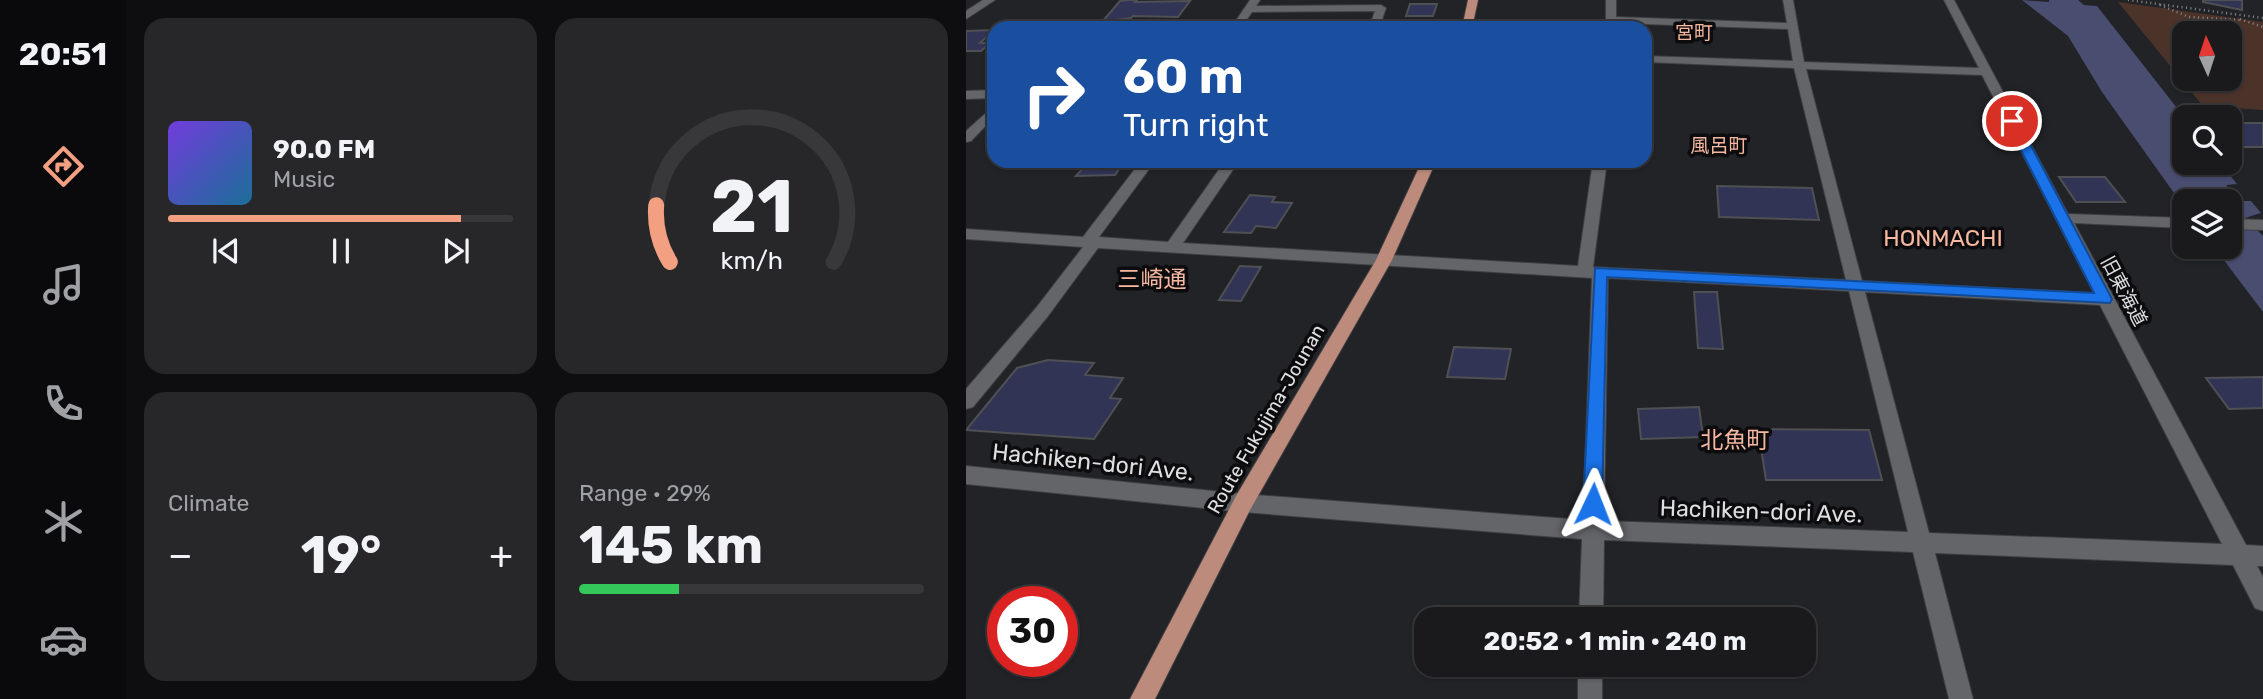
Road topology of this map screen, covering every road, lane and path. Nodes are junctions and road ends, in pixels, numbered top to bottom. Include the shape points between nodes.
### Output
1 (990, 0) edge
2 (1473, 0) edge
3 (1611, 0) edge
4 (1788, 0) edge
5 (1949, 0) edge
6 (2128, 0) edge
7 (1382, 4) edge
8 (2159, 4) junction
9 (1252, 5) edge
10 (2233, 14) junction
11 (966, 16) edge
12 (2263, 19) edge
13 (2241, 20) junction
14 (1241, 21) edge
15 (1376, 21) edge
16 (1468, 21) edge
17 (1611, 21) edge
18 (1652, 24) edge
19 (1793, 26) junction
20 (2263, 27) edge
21 (1652, 59) edge
22 (1799, 64) junction
23 (1987, 72) junction
24 (987, 94) edge
25 (966, 95) edge
26 (987, 117) edge
27 (966, 138) edge
28 (1143, 168) edge
29 (1227, 168) edge
30 (1426, 168) edge
31 (1600, 168) edge
32 (2061, 218) junction
33 (2172, 223) edge
34 (2242, 224) edge
35 (2263, 225) edge
36 (966, 234) edge
37 (1091, 241) junction
38 (1173, 247) junction
39 (1384, 260) junction
40 (1593, 271) junction
41 (1856, 285) junction
42 (2105, 299) junction
43 (966, 402) edge
44 (966, 475) edge
45 (1243, 503) junction
46 (1592, 530) junction
47 (1922, 544) junction
48 (2240, 555) junction
49 (2263, 556) edge
50 (2263, 600) edge
51 (1591, 607) edge
52 (1590, 677) edge
53 (1142, 699) edge
54 (1590, 699) edge
55 (1961, 699) edge

1 - 11 street
2 - 16 main road
3 - 17 street
4 - 19 street
5 - 23 street, 旧東海道
6 - 8 path
7 - 9 street
7 - 15 street
8 - 10 path
8 - 13 path via 2200,19
9 - 14 street
10 - 12 path
10 - 13 path
13 - 20 path
18 - 19 street
19 - 22 street
21 - 22 street
22 - 23 street
22 - 41 street
23 - 32 street, 旧東海道
24 - 25 street
26 - 27 street
28 - 37 street
29 - 38 street
30 - 39 main road, Route Fukujima-Jounan
31 - 40 street
32 - 33 street
32 - 42 street, 旧東海道
34 - 35 street
36 - 37 street
37 - 38 street
37 - 43 street via 1042,312
38 - 39 street
39 - 40 street
39 - 45 main road, Route Fukujima-Jounan
40 - 41 street
40 - 46 street
41 - 42 street
41 - 47 street
42 - 48 street, 旧東海道
44 - 45 street, Hachiken-dori Ave.
45 - 46 street, Hachiken-dori Ave.
45 - 53 main road, Route Fukujima-Jounan
46 - 47 street, Hachiken-dori Ave.
46 - 51 street
47 - 48 street, Hachiken-dori Ave.
47 - 55 street
48 - 49 street, Hachiken-dori Ave.
48 - 50 street, 旧東海道
52 - 54 street

